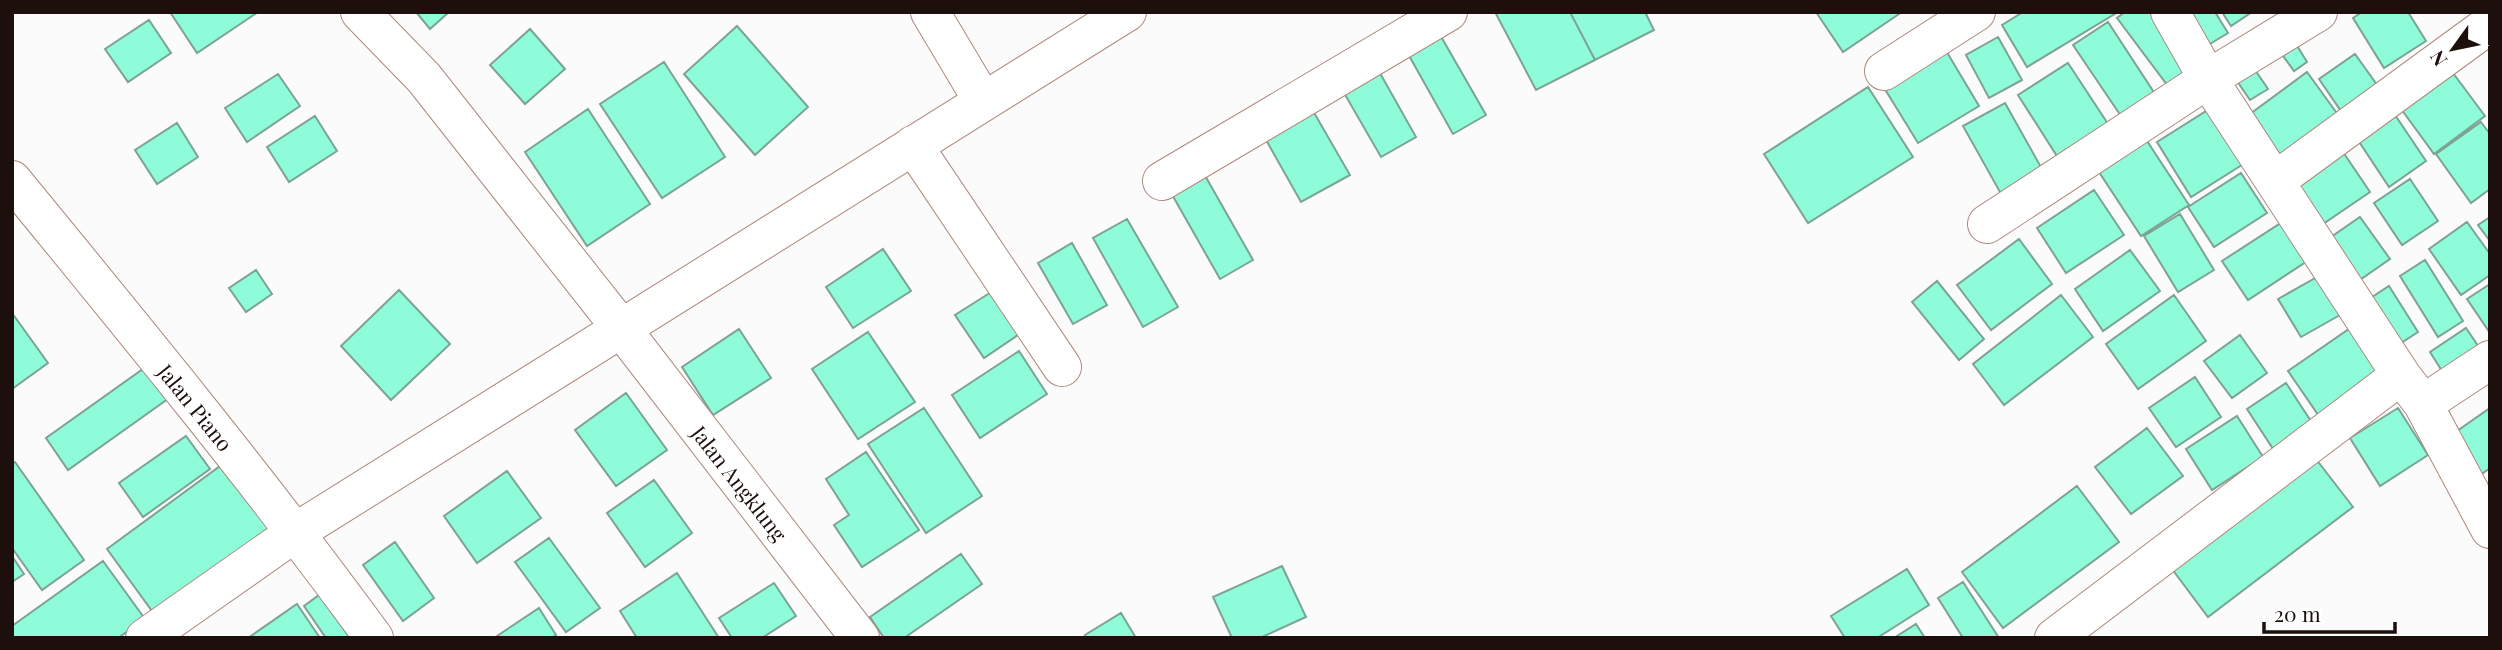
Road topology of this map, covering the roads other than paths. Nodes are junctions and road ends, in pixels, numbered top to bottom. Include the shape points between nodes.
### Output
1 (360, 12) edge
2 (930, 12) edge
3 (1127, 12) edge
4 (1448, 12) edge
5 (1976, 12) edge
6 (2170, 12) edge
7 (2318, 12) edge
8 (2490, 24) edge
9 (1884, 71) dead end
10 (2208, 79) junction
11 (982, 101) junction
12 (913, 145) junction
13 (12, 180) edge
14 (1161, 181) dead end
15 (2275, 181) junction
16 (1987, 224) dead end
17 (621, 328) junction
18 (2490, 360) edge
19 (1062, 367) dead end
20 (2412, 389) junction
21 (2490, 528) edge
22 (296, 532) junction
23 (145, 638) edge
24 (374, 638) edge
25 (860, 638) edge
26 (2054, 638) edge

1 - 17 street, Jalan Angklung via 424,78
2 - 11 street
3 - 11 street
4 - 14 street
5 - 9 street
6 - 10 street
7 - 10 street
8 - 15 street
10 - 15 street
10 - 16 street
11 - 12 street
12 - 17 street
12 - 19 street
13 - 22 street, Jalan Piano
15 - 20 street
17 - 22 street
17 - 25 street, Jalan Angklung
18 - 20 street
20 - 21 street
20 - 26 street
22 - 23 street
22 - 24 street, Jalan Piano

